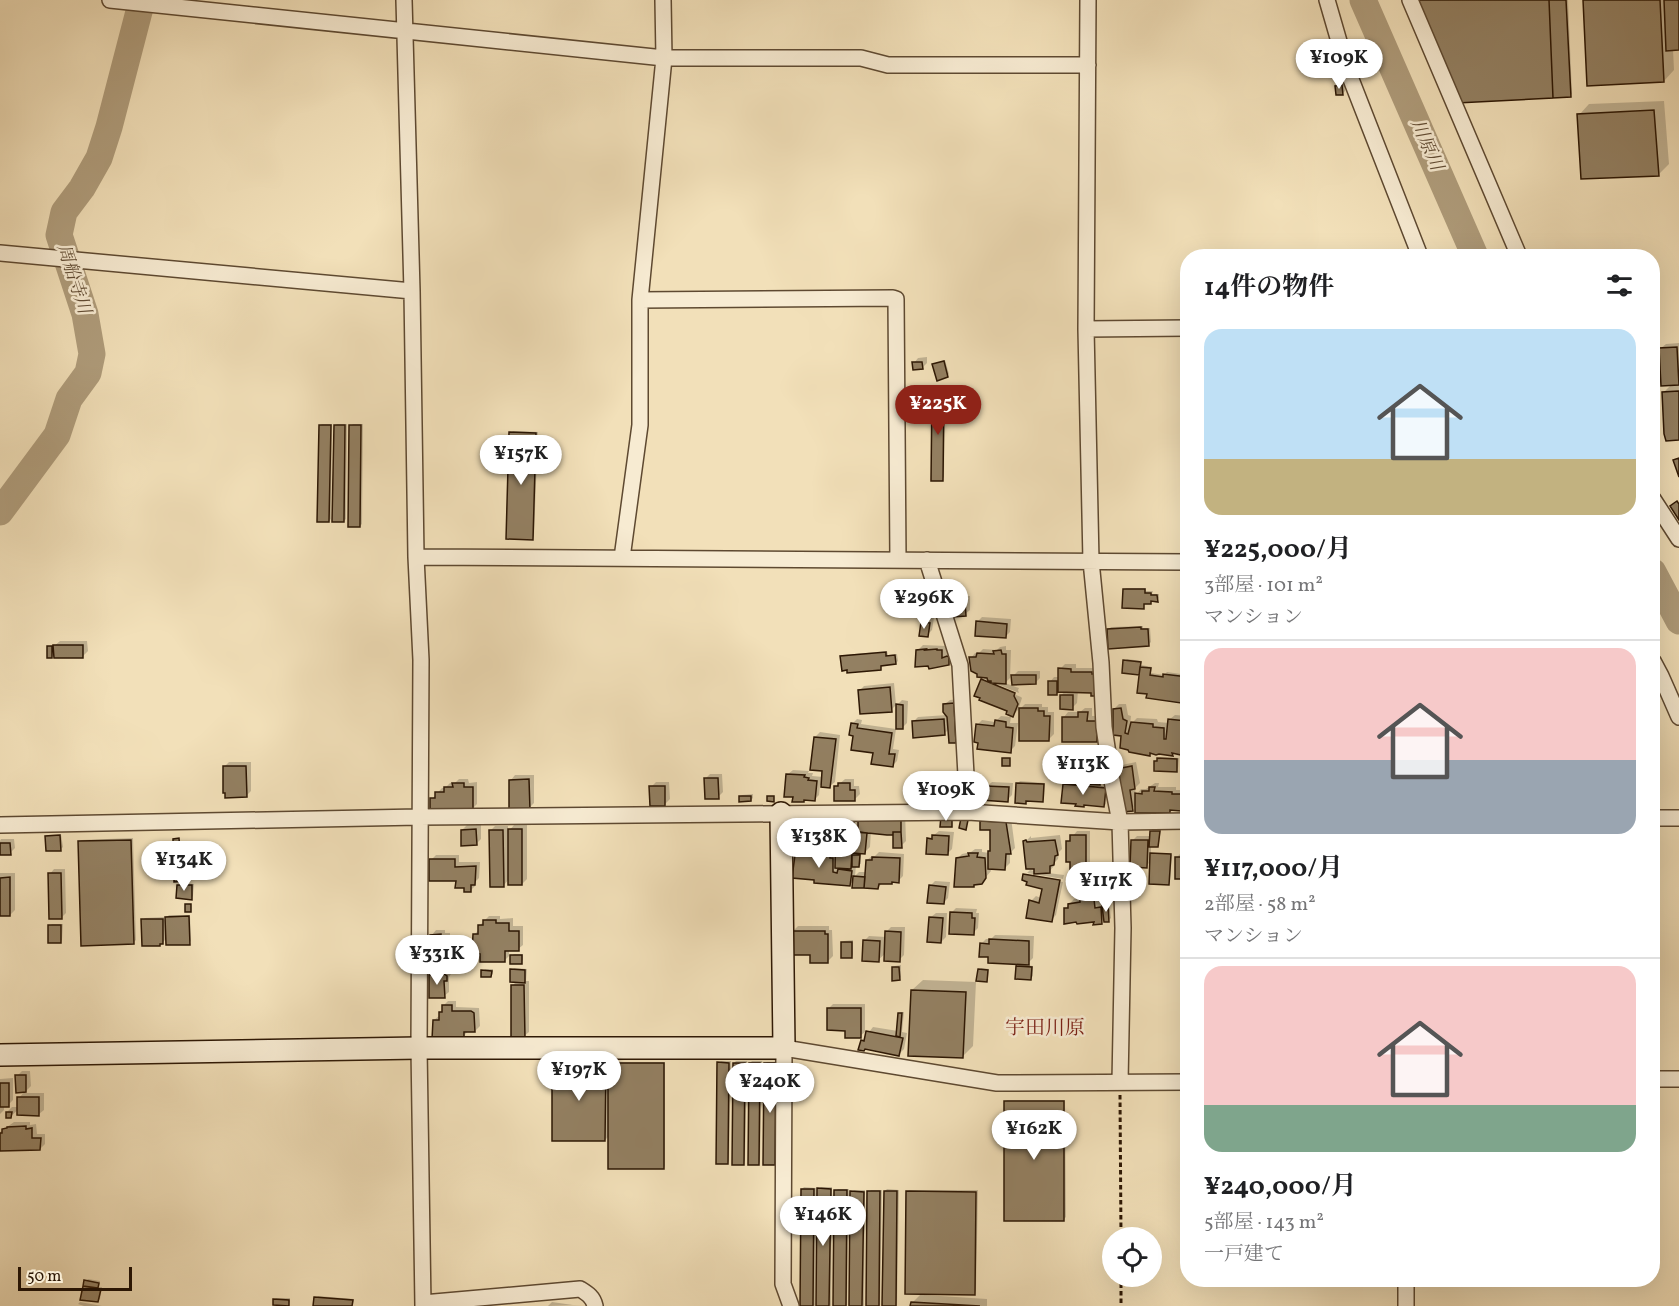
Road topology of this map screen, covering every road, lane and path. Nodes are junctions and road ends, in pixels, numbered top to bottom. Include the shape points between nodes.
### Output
1 (110, 0) edge
2 (404, 0) edge
3 (663, 0) edge
4 (1088, 0) edge
5 (1327, 0) edge
6 (1410, 0) edge
7 (405, 32) junction
8 (664, 58) junction
9 (1088, 65) junction
10 (1417, 249) edge
11 (1516, 249) edge
12 (0, 253) edge
13 (412, 291) junction
14 (640, 300) junction
15 (1180, 328) edge
16 (1086, 329) junction
17 (1660, 510) edge
18 (1679, 539) edge
19 (416, 557) junction
20 (622, 558) junction
21 (898, 560) junction
22 (927, 560) junction
23 (1091, 561) junction
24 (1180, 562) edge
25 (1660, 674) edge
26 (1679, 717) edge
27 (968, 812) junction
28 (781, 813) junction
29 (420, 817) junction
30 (1660, 818) edge
31 (1679, 818) edge
32 (1180, 821) edge
33 (1120, 822) junction
34 (0, 825) edge
35 (419, 1048) junction
36 (784, 1048) junction
37 (0, 1055) edge
38 (1660, 1079) edge
39 (1679, 1079) edge
40 (1120, 1082) junction
41 (1180, 1082) edge
42 (1121, 1227) edge
43 (1121, 1287) edge
44 (1406, 1287) edge
45 (423, 1305) edge
46 (595, 1306) edge
47 (791, 1306) edge
48 (1121, 1306) edge
49 (1406, 1306) edge

1 - 7 street
2 - 7 street
3 - 8 street
4 - 9 street
5 - 10 street via 1347,69
6 - 11 street
7 - 8 street
7 - 13 street
8 - 9 street via 861,58 888,65
8 - 14 street
9 - 16 street
12 - 13 street
13 - 19 street
14 - 20 street via 640,425
14 - 21 street via 896,300
15 - 16 street
16 - 23 street
17 - 18 street
19 - 20 street
19 - 29 street via 421,660
20 - 21 street
21 - 22 street
22 - 23 street
22 - 27 street via 960,665
23 - 24 street
23 - 33 street via 1104,727
25 - 26 street
27 - 28 street
27 - 33 street
28 - 29 street
28 - 36 street
29 - 34 street
29 - 35 street
30 - 31 street
32 - 33 street
33 - 40 street
35 - 36 street
35 - 37 street
35 - 45 street
36 - 40 street via 997,1083
36 - 47 street via 783,1284
38 - 39 street
40 - 41 street
40 - 42 path
43 - 48 path
44 - 49 street
45 - 46 street via 580,1289 594,1299

